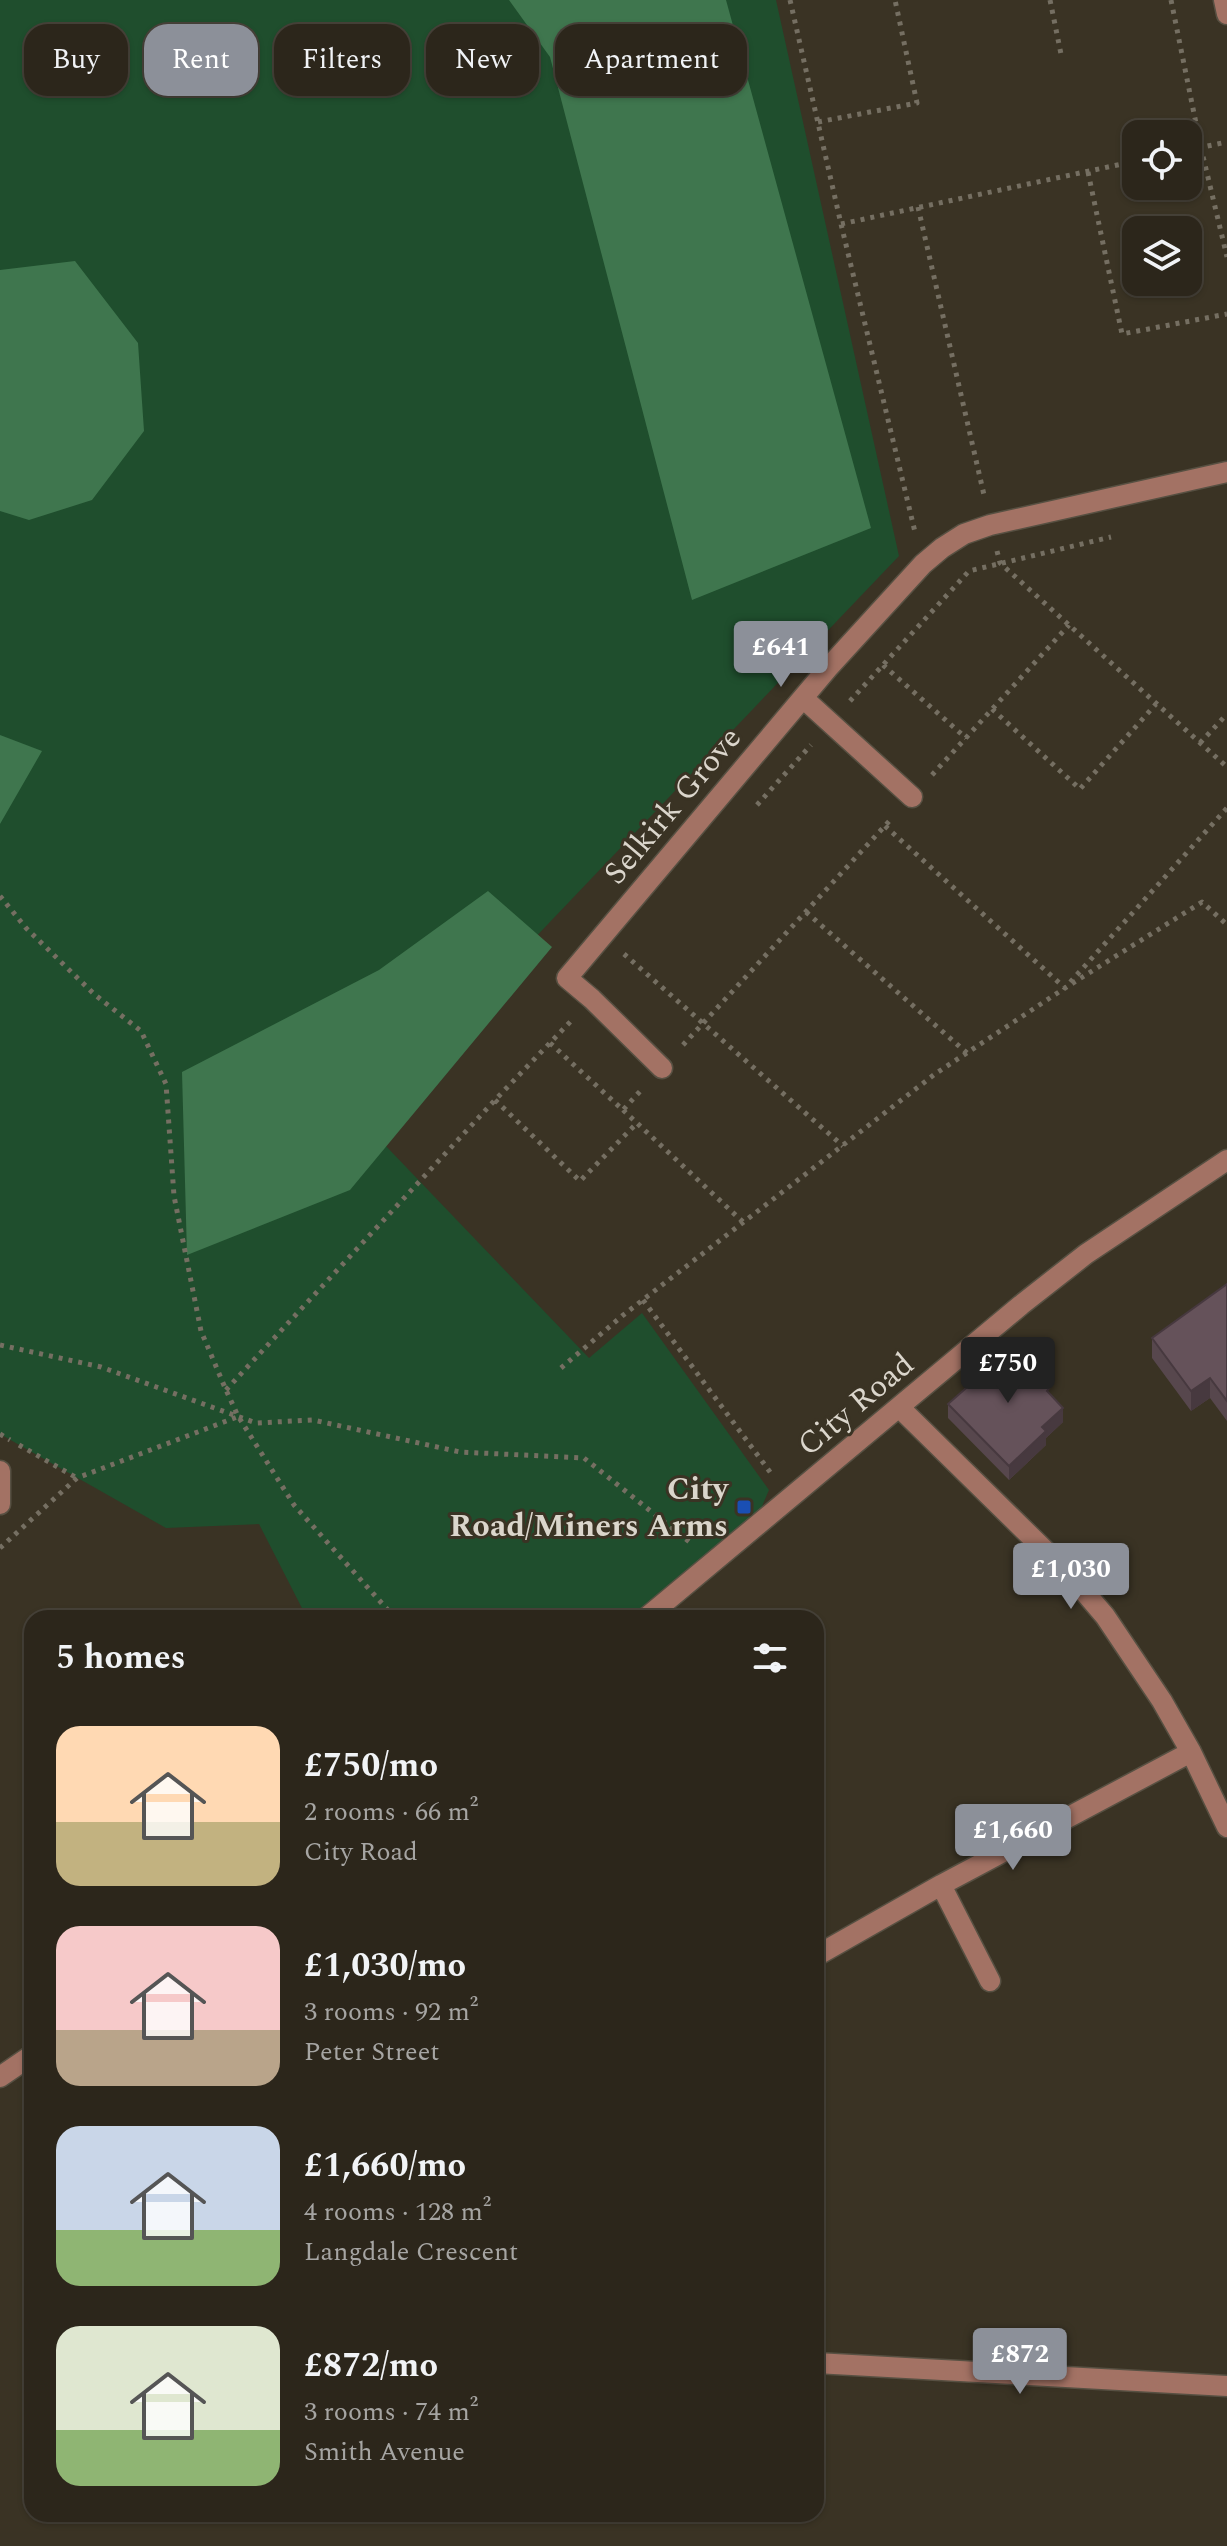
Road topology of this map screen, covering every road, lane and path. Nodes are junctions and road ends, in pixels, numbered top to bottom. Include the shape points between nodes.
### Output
1 (790, 0) edge
2 (895, 0) edge
3 (1050, 0) edge
4 (1171, 0) edge
5 (1224, 0) edge
6 (1227, 14) edge
7 (1061, 54) dead end
8 (1195, 120) edge
9 (818, 122) junction
10 (1227, 142) edge
11 (1202, 148) edge
12 (1202, 152) edge
13 (1122, 164) edge
14 (1088, 172) junction
15 (918, 207) junction
16 (841, 224) junction
17 (1227, 257) edge
18 (1227, 314) edge
19 (1227, 472) edge
20 (990, 525) junction
21 (1111, 537) dead end
22 (1000, 563) junction
23 (923, 564) junction
24 (1069, 625) junction
25 (883, 665) junction
26 (856, 695) dead end
27 (803, 698) junction
28 (1156, 704) junction
29 (992, 709) junction
30 (1227, 714) edge
31 (966, 738) junction
32 (1200, 743) junction
33 (1227, 767) edge
34 (912, 797) junction
35 (1227, 808) edge
36 (885, 826) junction
37 (0, 896) edge
38 (806, 912) junction
39 (1227, 921) edge
40 (623, 953) dead end
41 (1065, 988) junction
42 (592, 999) junction
43 (703, 1023) junction
44 (550, 1043) junction
45 (967, 1053) junction
46 (662, 1068) junction
47 (495, 1100) junction
48 (623, 1110) junction
49 (637, 1123) junction
50 (843, 1146) junction
51 (1227, 1160) edge
52 (743, 1222) junction
53 (643, 1300) junction
54 (0, 1345) edge
55 (561, 1368) dead end
56 (226, 1390) junction
57 (900, 1408) junction
58 (238, 1416) junction
59 (0, 1434) edge
60 (0, 1471) edge
61 (77, 1478) junction
62 (790, 1499) junction
63 (0, 1504) edge
64 (0, 1548) edge
65 (714, 1562) junction
66 (388, 1610) edge
67 (656, 1610) edge
68 (1191, 1752) junction
69 (1227, 1827) edge
70 (941, 1885) junction
71 (824, 1951) edge
72 (990, 1981) dead end
73 (24, 2060) edge
74 (0, 2077) edge
75 (824, 2363) edge
76 (1227, 2386) edge

1 - 9 path
2 - 9 path via 917,103
3 - 7 path
4 - 8 path
5 - 6 street
9 - 16 path
10 - 11 path
12 - 17 path
13 - 14 path
14 - 15 path
14 - 18 path via 1122,334
15 - 16 path
15 - 20 path
16 - 23 path
19 - 20 street, Selkirk Grove
20 - 22 path
20 - 23 street, Selkirk Grove via 964,534
21 - 22 path
22 - 24 path
22 - 25 path via 969,571
23 - 27 street, Selkirk Grove
24 - 28 path
24 - 29 path
25 - 26 path
25 - 31 path
27 - 34 street
27 - 42 street, Selkirk Grove via 567,978
28 - 29 path via 1080,789
28 - 32 path
29 - 31 path
30 - 32 path
31 - 34 path
32 - 33 path
34 - 36 path
35 - 41 path
36 - 38 path
36 - 41 path
37 - 56 path via 94,994 141,1031 166,1084 174,1196 201,1331
38 - 43 path
38 - 45 path
39 - 41 path via 1202,902
40 - 43 path
41 - 45 path
42 - 44 path
42 - 46 street, Selkirk Grove
43 - 46 path
43 - 50 path
44 - 47 path
44 - 48 path
45 - 50 path
46 - 48 path
47 - 49 path via 580,1181
47 - 56 path
48 - 49 path
49 - 52 path
50 - 52 path
51 - 57 street, City Road via 1086,1254
52 - 53 path
53 - 55 path
53 - 62 path
54 - 58 path via 101,1367
56 - 58 path
57 - 62 street, City Road
57 - 68 street via 1096,1605
58 - 61 path
58 - 65 path via 256,1423 313,1420 460,1452 584,1458
58 - 66 path via 294,1505
59 - 61 path
60 - 63 street
61 - 64 path
62 - 65 street, City Road
65 - 67 street, City Road
68 - 69 street
68 - 70 street
70 - 71 street
70 - 72 street
73 - 74 street
75 - 76 street

